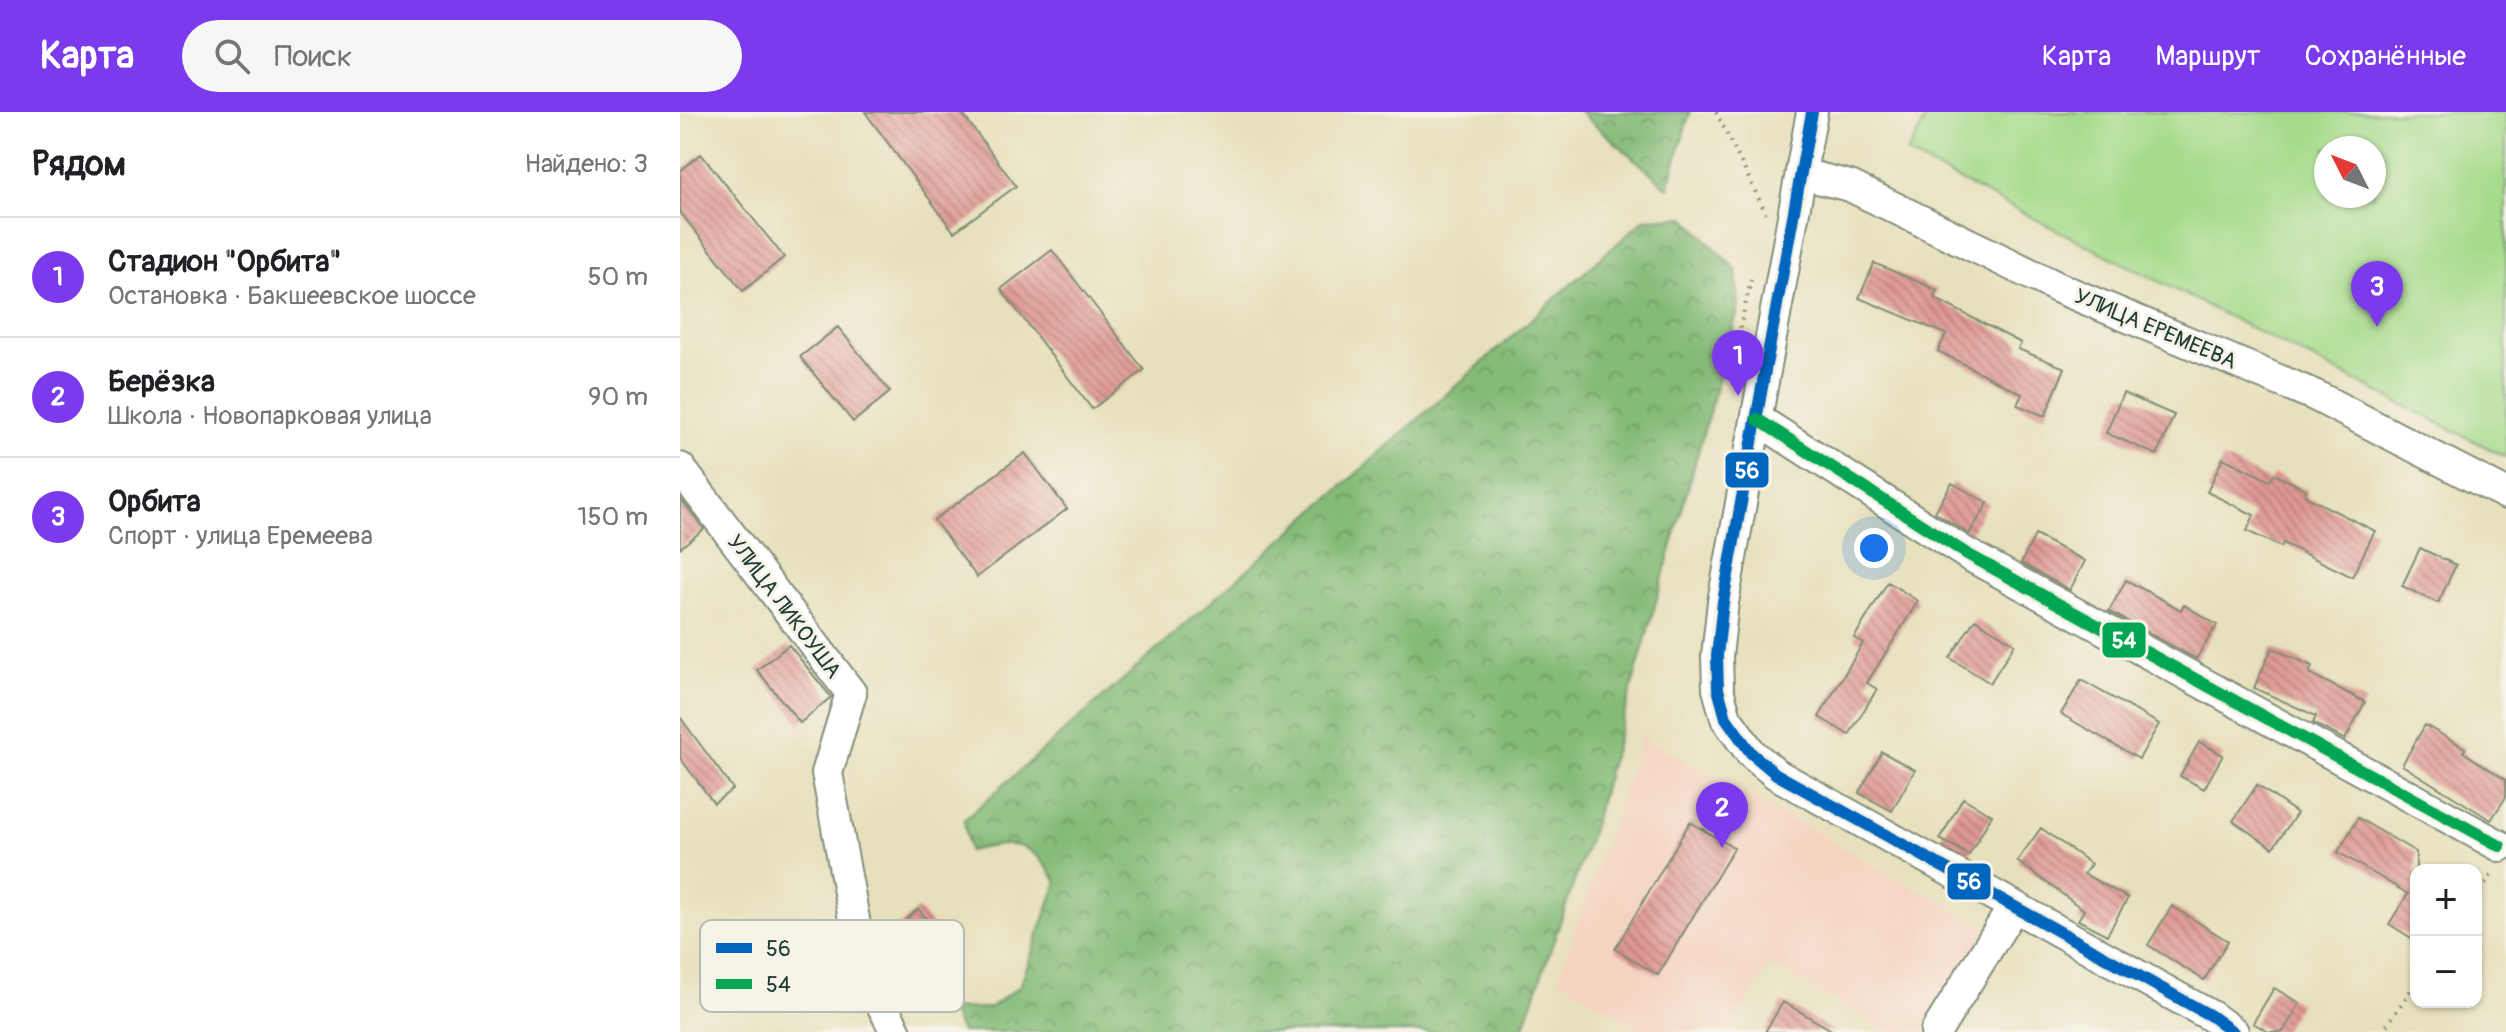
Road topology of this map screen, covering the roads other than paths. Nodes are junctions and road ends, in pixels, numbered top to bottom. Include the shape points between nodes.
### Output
1 (1812, 112) edge
2 (1801, 174) junction
3 (1757, 419) junction
4 (680, 468) edge
5 (2506, 494) edge
6 (2496, 860) road end
7 (2014, 906) junction
8 (854, 920) edge
9 (886, 1012) edge
10 (896, 1032) edge
11 (1936, 1032) edge
12 (2233, 1032) edge

1 - 2 street
2 - 3 street
2 - 5 street, УЛИЦА ЕРЕМЕЕВА via 1850,186 2059,288 2314,395
3 - 6 street via 1967,554
3 - 7 street via 1723,602 1718,689 1726,718 1751,753 1776,774
4 - 8 street, УЛИЦА ЛИКОУША via 851,693 827,773
7 - 11 street
7 - 12 street
9 - 10 street, УЛИЦА ЛИКОУША

